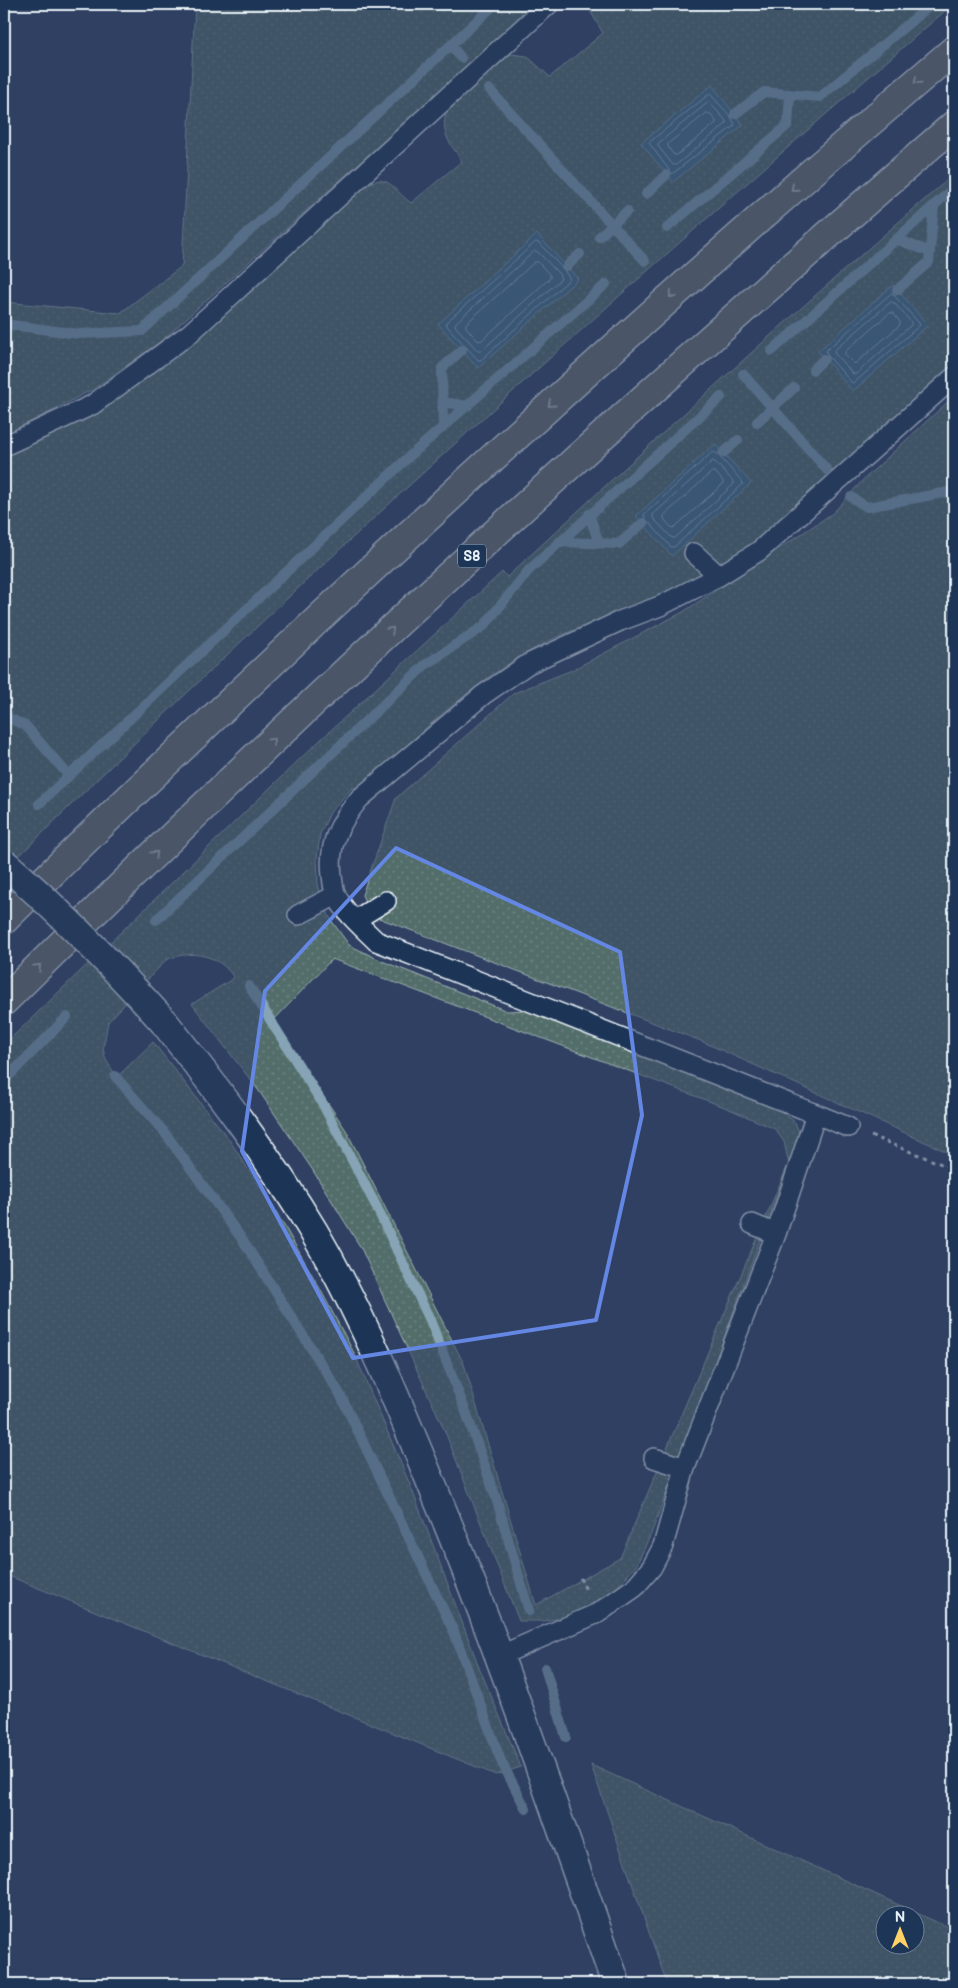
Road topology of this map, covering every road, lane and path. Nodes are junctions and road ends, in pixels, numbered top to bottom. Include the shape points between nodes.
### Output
1 (549, 4) edge
2 (954, 50) edge
3 (954, 125) edge
4 (954, 377) edge
5 (4, 446) edge
6 (694, 553) dead end
7 (719, 576) junction
8 (4, 863) edge
9 (336, 895) junction
10 (386, 901) dead end
11 (298, 916) dead end
12 (4, 920) edge
13 (355, 920) junction
14 (4, 1001) edge
15 (816, 1114) junction
16 (848, 1127) joint
17 (954, 1169) edge
18 (752, 1224) dead end
19 (776, 1234) junction
20 (654, 1458) dead end
21 (685, 1468) junction
22 (499, 1656) junction
23 (616, 1984) edge

1 - 5 lane via 189,334 92,405
2 -> 12 highway via 712,260 454,492 181,747
14 -> 3 highway, S8 via 236,775 495,534 788,269
4 - 7 lane via 759,551
6 - 7 lane
7 - 9 lane via 660,606 528,664 476,701 359,799 348,813 333,843 331,863
8 - 22 street, bridge via 67,920 164,1022 222,1095 314,1231 388,1378 461,1554
9 - 11 lane
9 - 13 lane
10 - 13 lane
13 - 15 lane via 376,941
15 - 16 lane
15 - 19 lane
16 - 17 path
18 - 19 lane
19 - 21 lane
20 - 21 lane
21 - 22 lane via 663,1546 652,1567 634,1588 598,1613
22 - 23 street

